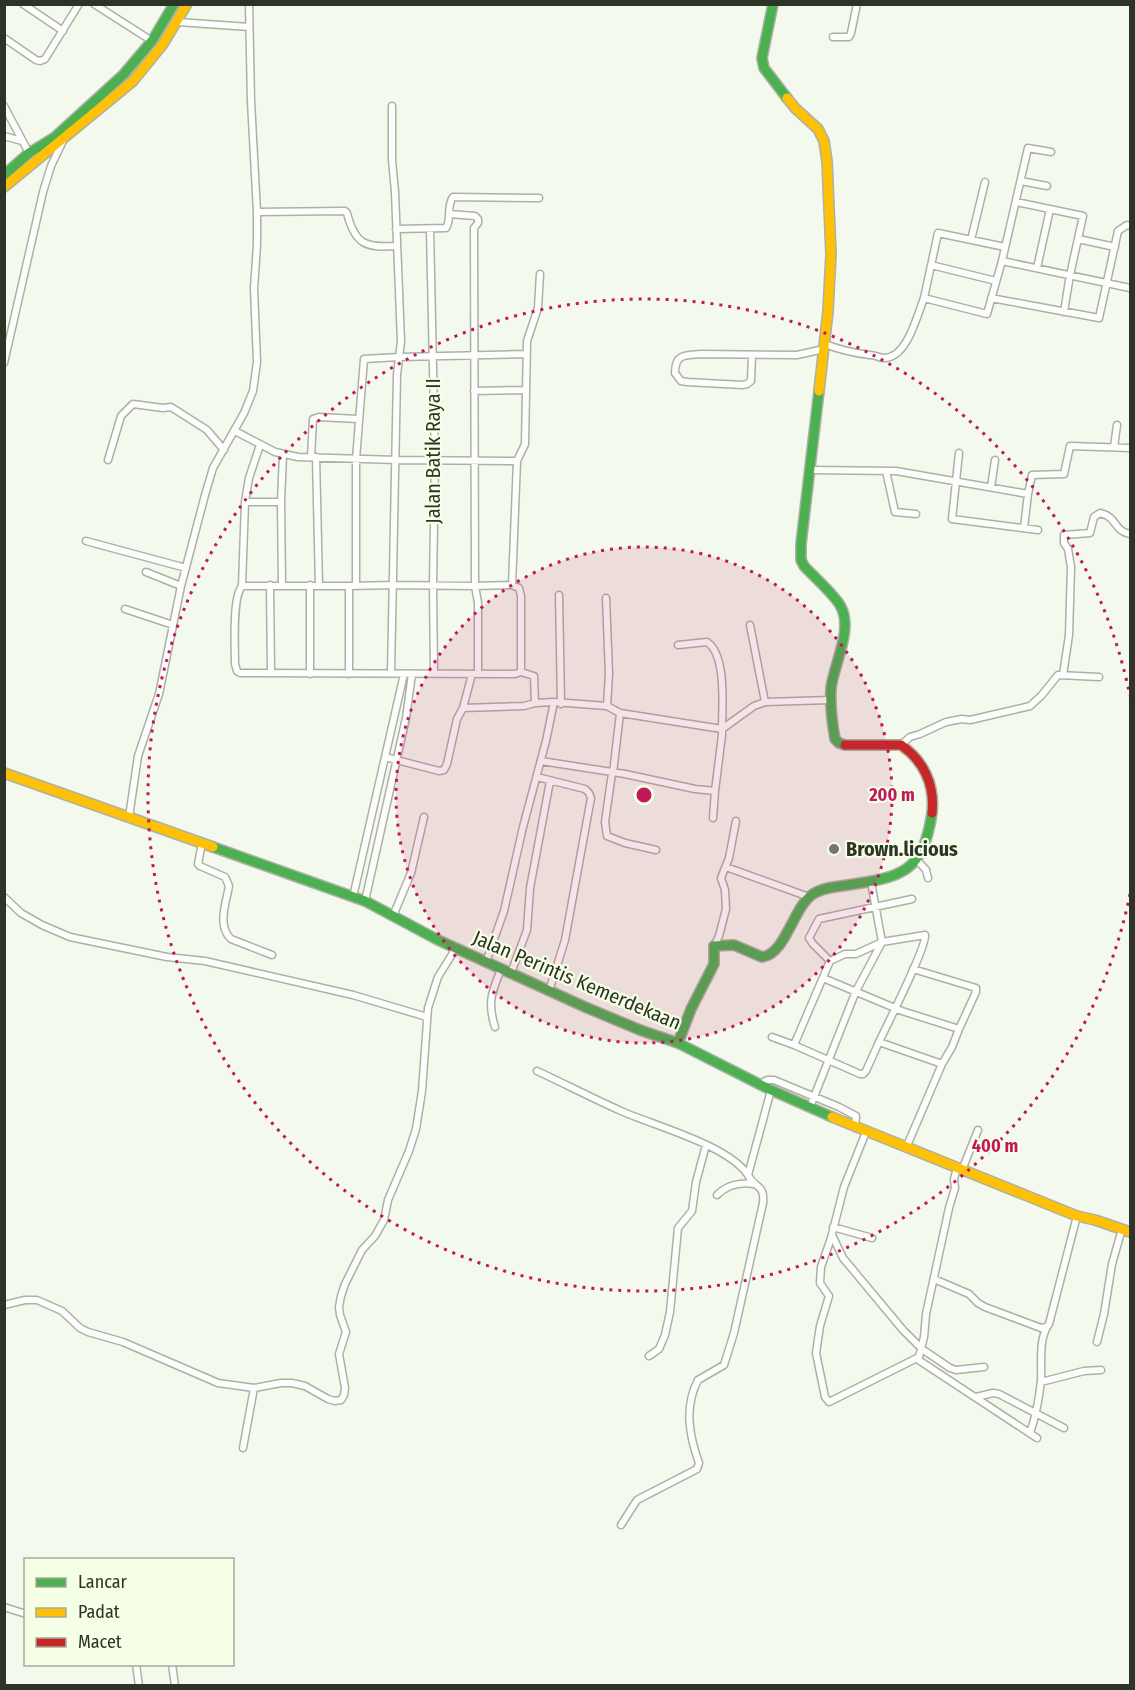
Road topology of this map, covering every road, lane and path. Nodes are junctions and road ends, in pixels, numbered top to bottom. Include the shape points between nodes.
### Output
1 (23, 4) edge
2 (79, 4) edge
3 (94, 4) edge
4 (174, 4) edge
5 (187, 4) edge
6 (249, 4) edge
7 (773, 4) edge
8 (857, 4) edge
9 (178, 22) junction
10 (249, 27) junction
11 (63, 31) junction
12 (833, 36) dead end
13 (4, 38) edge
14 (152, 41) junction
15 (4, 106) edge
16 (392, 106) dead end
17 (4, 136) edge
18 (64, 139) junction
19 (22, 141) junction
20 (1051, 152) dead end
21 (29, 153) junction
22 (4, 175) edge
23 (1021, 181) junction
24 (985, 182) dead end
25 (1047, 186) dead end
26 (4, 188) edge
27 (539, 198) dead end
28 (1016, 202) junction
29 (1050, 209) junction
30 (257, 212) junction
31 (449, 214) junction
32 (1131, 226) edge
33 (396, 228) junction
34 (430, 229) junction
35 (1078, 239) junction
36 (971, 240) junction
37 (397, 246) junction
38 (1115, 246) junction
39 (1005, 247) junction
40 (1002, 261) junction
41 (931, 265) junction
42 (1037, 268) junction
43 (540, 274) dead end
44 (1070, 275) junction
45 (996, 281) junction
46 (1107, 283) junction
47 (1131, 288) edge
48 (924, 298) junction
49 (992, 298) junction
50 (1064, 312) junction
51 (824, 346) junction
52 (526, 354) junction
53 (474, 355) junction
54 (752, 355) junction
55 (399, 357) junction
56 (432, 357) junction
57 (4, 363) edge
58 (525, 390) junction
59 (474, 391) junction
60 (358, 419) junction
61 (1117, 425) dead end
62 (234, 431) junction
63 (260, 445) junction
64 (1114, 447) junction
65 (1131, 448) edge
66 (224, 450) junction
67 (959, 453) dead end
68 (282, 454) junction
69 (314, 457) junction
70 (356, 459) junction
71 (108, 460) dead end
72 (397, 460) junction
73 (517, 460) junction
74 (996, 460) dead end
75 (435, 461) junction
76 (475, 461) junction
77 (810, 470) junction
78 (886, 471) junction
79 (956, 482) junction
80 (991, 488) junction
81 (1029, 494) junction
82 (245, 502) junction
83 (281, 502) junction
84 (916, 514) dead end
85 (1024, 528) junction
86 (1038, 530) dead end
87 (1131, 534) edge
88 (86, 541) dead end
89 (186, 568) junction
90 (146, 572) dead end
91 (270, 585) junction
92 (310, 585) junction
93 (394, 585) junction
94 (433, 585) junction
95 (512, 585) junction
96 (181, 586) junction
97 (242, 586) junction
98 (282, 586) junction
99 (319, 586) junction
100 (349, 586) junction
101 (356, 586) junction
102 (475, 586) junction
103 (559, 595) dead end
104 (606, 598) dead end
105 (125, 609) dead end
106 (172, 625) junction
107 (750, 625) dead end
108 (678, 645) dead end
109 (521, 672) junction
110 (271, 673) junction
111 (391, 673) junction
112 (434, 673) junction
113 (310, 674) junction
114 (349, 674) junction
115 (404, 674) junction
116 (412, 674) junction
117 (475, 674) junction
118 (1063, 675) junction
119 (1099, 677) dead end
120 (830, 700) junction
121 (765, 702) junction
122 (535, 703) junction
123 (558, 703) junction
124 (607, 706) junction
125 (463, 708) junction
126 (620, 713) junction
127 (394, 716) junction
128 (406, 718) junction
129 (722, 729) junction
130 (901, 744) junction
131 (385, 757) junction
132 (396, 760) junction
133 (540, 761) junction
134 (4, 772) edge
135 (613, 773) junction
136 (537, 777) junction
137 (550, 781) junction
138 (715, 791) junction
139 (373, 810) junction
140 (385, 814) junction
141 (129, 817) junction
142 (424, 817) dead end
143 (713, 818) dead end
144 (736, 821) dead end
145 (202, 843) junction
146 (656, 850) dead end
147 (916, 859) junction
148 (726, 867) junction
149 (928, 878) dead end
150 (871, 882) junction
151 (4, 897) edge
152 (353, 897) junction
153 (809, 897) junction
154 (912, 899) dead end
155 (365, 901) junction
156 (875, 906) junction
157 (393, 916) junction
158 (882, 942) junction
159 (714, 946) junction
160 (456, 948) junction
161 (856, 954) junction
162 (272, 955) dead end
163 (830, 961) junction
164 (871, 961) junction
165 (486, 962) junction
166 (501, 969) junction
167 (913, 969) junction
168 (511, 973) junction
169 (823, 978) junction
170 (549, 991) junction
171 (856, 991) junction
172 (894, 1008) junction
173 (427, 1017) junction
174 (495, 1027) dead end
175 (959, 1029) junction
176 (772, 1037) dead end
177 (879, 1042) junction
178 (678, 1043) junction
179 (794, 1045) junction
180 (828, 1060) junction
181 (942, 1064) junction
182 (537, 1071) dead end
183 (760, 1084) junction
184 (771, 1090) junction
185 (814, 1097) junction
186 (810, 1107) junction
187 (855, 1128) junction
188 (978, 1130) dead end
189 (866, 1132) junction
190 (706, 1144) junction
191 (906, 1148) junction
192 (960, 1168) junction
193 (748, 1175) junction
194 (755, 1184) junction
195 (717, 1195) dead end
196 (1077, 1216) junction
197 (1126, 1231) edge
198 (831, 1236) junction
199 (872, 1238) dead end
200 (933, 1279) junction
201 (4, 1305) edge
202 (1046, 1328) junction
203 (1097, 1342) dead end
204 (920, 1354) junction
205 (649, 1356) dead end
206 (984, 1366) dead end
207 (956, 1370) junction
208 (1101, 1370) dead end
209 (949, 1380) junction
210 (1041, 1382) junction
211 (254, 1388) junction
212 (976, 1397) junction
213 (1036, 1413) junction
214 (1064, 1428) dead end
215 (1030, 1432) junction
216 (1037, 1438) dead end
217 (243, 1448) dead end
218 (621, 1525) dead end
219 (4, 1606) edge
220 (24, 1613) edge
221 (136, 1666) edge
222 (172, 1666) edge
223 (139, 1686) edge
224 (175, 1686) edge

1 - 11 street
2 - 11 street
3 - 14 street
4 - 14 main road
5 - 9 main road
6 - 10 street
7 - 51 main road via 762,58 764,68 795,108 818,129 827,161 831,254
8 - 12 street via 849,37
9 - 10 street
9 - 18 main road via 140,74
10 - 30 street
11 - 13 street via 40,61
14 - 21 main road via 107,91 55,137
15 - 19 street
16 - 33 street
17 - 19 street
18 - 26 main road
18 - 57 street via 43,192
19 - 21 street
20 - 23 street via 1028,148
21 - 22 main road
23 - 25 street
23 - 28 street
24 - 36 street
27 - 31 street via 457,197 451,200
28 - 29 street
28 - 39 street
29 - 35 street via 1083,216
29 - 42 street
30 - 37 street via 345,211 353,233 366,244
30 - 62 street via 257,362 253,391
31 - 34 street via 448,227
31 - 53 street via 478,219 474,228
32 - 38 street via 1118,231
33 - 34 street
33 - 37 street
34 - 56 street, Jalan Batik Raya II
35 - 38 street
35 - 44 street
36 - 39 street
36 - 41 street via 938,233
37 - 55 street
38 - 46 street
39 - 40 street
40 - 42 street
40 - 45 street
41 - 45 street
41 - 48 street
42 - 44 street
43 - 52 street via 538,308
44 - 46 street
44 - 50 street
45 - 49 street
46 - 47 street
46 - 50 street via 1099,318
48 - 49 street via 987,314
48 - 51 street via 909,338 897,354 883,358
49 - 50 street
51 - 54 street via 797,355
51 - 77 main road
52 - 53 street
52 - 58 street
53 - 56 street
53 - 59 street
54 - 54 street via 687,355 677,362 675,373 687,382 747,384 751,381
55 - 56 street
55 - 60 street via 364,359
55 - 72 street
56 - 75 street, Jalan Batik Raya II
58 - 59 street
58 - 73 street via 525,444
59 - 76 street
60 - 69 street via 313,419
60 - 70 street
61 - 64 street
62 - 63 street
62 - 66 street
63 - 68 street
63 - 82 street
64 - 65 street
64 - 81 street via 1070,446 1064,474 1032,475
66 - 71 street via 207,430 171,407 133,404 121,416
66 - 89 street via 213,468
67 - 79 street
68 - 69 street
68 - 83 street
69 - 70 street
69 - 99 street
70 - 72 street
70 - 101 street
72 - 75 street
72 - 93 street
73 - 76 street
73 - 95 street
74 - 80 street
75 - 76 street
75 - 94 street, Jalan Batik Raya II
76 - 102 street
77 - 78 street
77 - 120 main road via 801,560 841,606 845,618
78 - 79 street
78 - 84 street via 895,512
79 - 80 street
79 - 85 street via 952,519
80 - 81 street
81 - 85 street
82 - 83 street
82 - 97 street
83 - 98 street
85 - 86 street
87 - 118 street via 1119,530 1112,518 1100,513 1094,517 1090,533 1064,535 1071,567 1069,635
88 - 89 street
89 - 96 street
90 - 96 street
91 - 97 street
91 - 98 street
91 - 110 street
92 - 98 street
92 - 99 street
92 - 113 street
93 - 94 street
93 - 101 street
93 - 111 street
94 - 102 street
94 - 112 street, Jalan Batik Raya II
95 - 102 street
95 - 109 street via 519,588 521,596
96 - 106 street
97 - 110 street via 237,594 235,668 240,673
99 - 100 street
100 - 101 street
100 - 114 street
102 - 117 street
103 - 123 street
104 - 124 street
105 - 106 street
106 - 141 street via 159,694 138,756
107 - 121 street
108 - 129 street via 707,642 714,648 723,684
109 - 117 street
109 - 122 street via 534,676
110 - 113 street
111 - 114 street
111 - 115 street
112 - 116 street
112 - 117 street
113 - 114 street
115 - 116 street
115 - 127 street
116 - 128 street
117 - 125 street
118 - 119 street
118 - 130 street via 1056,675 1030,706 946,722
120 - 121 street
120 - 130 main road via 835,739 839,743
121 - 129 street
122 - 123 street
122 - 125 street
123 - 124 street
123 - 133 street
124 - 126 street
125 - 132 street via 444,770
126 - 129 street
126 - 135 street
127 - 128 street
127 - 131 street
128 - 132 street
129 - 138 street
130 - 147 main road via 924,768 933,798 928,832
131 - 132 street
131 - 139 street
132 - 140 street
133 - 135 street
133 - 136 street
134 - 141 main road, Jalan Perintis Kemerdekaan
135 - 138 street
135 - 146 street via 605,822 607,836
136 - 137 street
136 - 165 street via 504,911
137 - 168 street via 530,888 527,930
137 - 170 street via 585,789 591,798 565,940
138 - 143 street
139 - 140 street
139 - 152 street
140 - 155 street
141 - 145 main road, Jalan Perintis Kemerdekaan
142 - 157 street via 411,873
144 - 148 street
145 - 152 main road, Jalan Perintis Kemerdekaan
145 - 162 street via 198,864 228,881 223,923 227,935
147 - 149 street
147 - 150 main road via 909,868
148 - 153 street
148 - 159 street via 722,880 726,909
150 - 153 main road via 836,887
150 - 156 street
151 - 173 street via 21,914 70,937 205,961 353,995
152 - 155 main road, Jalan Perintis Kemerdekaan
153 - 159 main road via 767,957 734,945
154 - 156 street
155 - 157 main road, Jalan Perintis Kemerdekaan
156 - 158 street
156 - 163 street via 819,919 809,938
157 - 160 main road, Jalan Perintis Kemerdekaan
158 - 161 street
158 - 164 street
158 - 167 street via 925,935
159 - 178 main road via 714,964
160 - 165 main road, Jalan Perintis Kemerdekaan
160 - 173 street via 438,977
161 - 163 street
161 - 164 street
163 - 169 street
164 - 171 street
165 - 166 main road, Jalan Perintis Kemerdekaan
166 - 168 main road, Jalan Perintis Kemerdekaan
166 - 174 street via 490,1001
167 - 172 street
167 - 175 street via 976,988
168 - 170 main road, Jalan Perintis Kemerdekaan
169 - 171 street
169 - 179 street
170 - 178 main road, Jalan Perintis Kemerdekaan
171 - 172 street
171 - 180 street
172 - 175 street
172 - 177 street
173 - 211 street via 416,1129 384,1220 362,1250 341,1296 340,1315 346,1336 339,1354 344,1395 335,1401 304,1386 287,1383
175 - 181 street
176 - 179 street
177 - 180 street via 863,1074
177 - 181 street
178 - 183 main road, Jalan Perintis Kemerdekaan
179 - 180 street
180 - 185 street
181 - 191 street
182 - 190 street via 622,1112
183 - 184 main road, Jalan Perintis Kemerdekaan
183 - 185 street via 774,1080
184 - 186 main road, Jalan Perintis Kemerdekaan
184 - 193 street
185 - 186 street
185 - 187 street via 854,1115
186 - 187 main road, Jalan Perintis Kemerdekaan
187 - 189 main road, Jalan Perintis Kemerdekaan
188 - 192 street
189 - 191 main road, Jalan Perintis Kemerdekaan
189 - 198 street via 844,1187
190 - 193 street via 738,1162
190 - 205 street via 692,1211 678,1228 665,1335 659,1349
191 - 192 main road, Jalan Perintis Kemerdekaan
192 - 196 main road, Jalan Perintis Kemerdekaan
192 - 200 street via 954,1179
193 - 194 street
194 - 195 street via 728,1187
194 - 218 street via 763,1193 763,1203 734,1333 724,1365 698,1380 690,1406 691,1441 699,1466 637,1500
196 - 197 main road, Jalan Perintis Kemerdekaan
196 - 202 street
197 - 203 street via 1112,1264
198 - 199 street
198 - 204 street via 843,1258
198 - 204 street via 819,1280 829,1298 816,1353 826,1401 831,1402
200 - 202 street via 969,1294 986,1307
200 - 204 street
201 - 211 street via 37,1300 62,1311 88,1332 123,1342 206,1379
202 - 210 street
204 - 207 street
204 - 209 street
206 - 207 street
207 - 209 street
208 - 210 street
209 - 212 street
210 - 213 street
211 - 217 street
212 - 213 street via 999,1394
212 - 215 street
213 - 214 street
213 - 215 street
215 - 216 street
219 - 220 street
221 - 223 street
222 - 224 street

